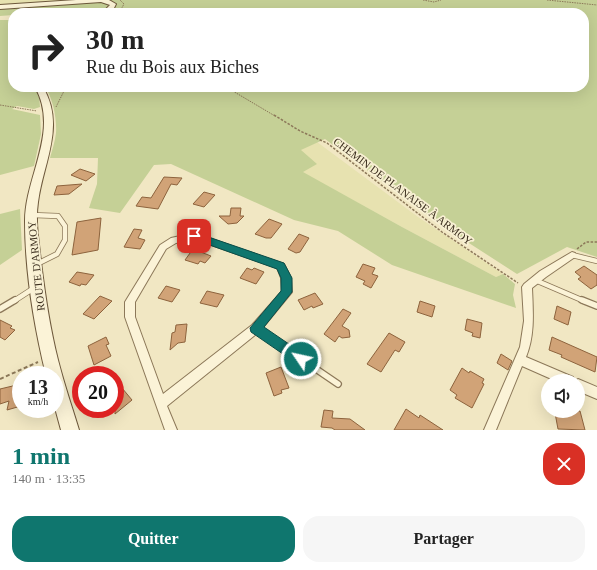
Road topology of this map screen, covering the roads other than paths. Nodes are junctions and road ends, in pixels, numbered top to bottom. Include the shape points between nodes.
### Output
1 (0, 7) edge
2 (111, 8) edge
3 (41, 92) edge
4 (31, 215) junction
5 (572, 255) joint
6 (597, 261) edge
7 (35, 265) junction
8 (531, 284) junction
9 (37, 287) junction
10 (597, 306) edge
11 (0, 308) edge
12 (256, 328) junction
13 (520, 360) junction
14 (52, 366) edge
15 (553, 374) edge
16 (338, 384) dead end
17 (585, 388) edge
18 (597, 393) edge
19 (161, 403) junction
20 (64, 408) edge
21 (70, 430) edge
22 (171, 430) edge
23 (490, 430) edge

1 - 2 main road via 101,0 110,2
3 - 4 main road, ROUTE D'ARMOY via 48,114 49,139 34,193
4 - 7 main road, ROUTE D'ARMOY
4 - 7 lane via 58,216 65,226 65,240 57,254
5 - 6 lane
5 - 8 street
7 - 9 main road, ROUTE D'ARMOY
8 - 10 lane
8 - 13 street via 529,321
9 - 11 lane
9 - 14 main road, ROUTE D'ARMOY
12 - 16 lane
12 - 19 street
12 - 19 street via 287,292 286,278 281,266 194,236 174,240 163,247 130,302 130,317
13 - 15 street
13 - 23 street
17 - 18 street
19 - 22 street
20 - 21 main road, ROUTE D'ARMOY

